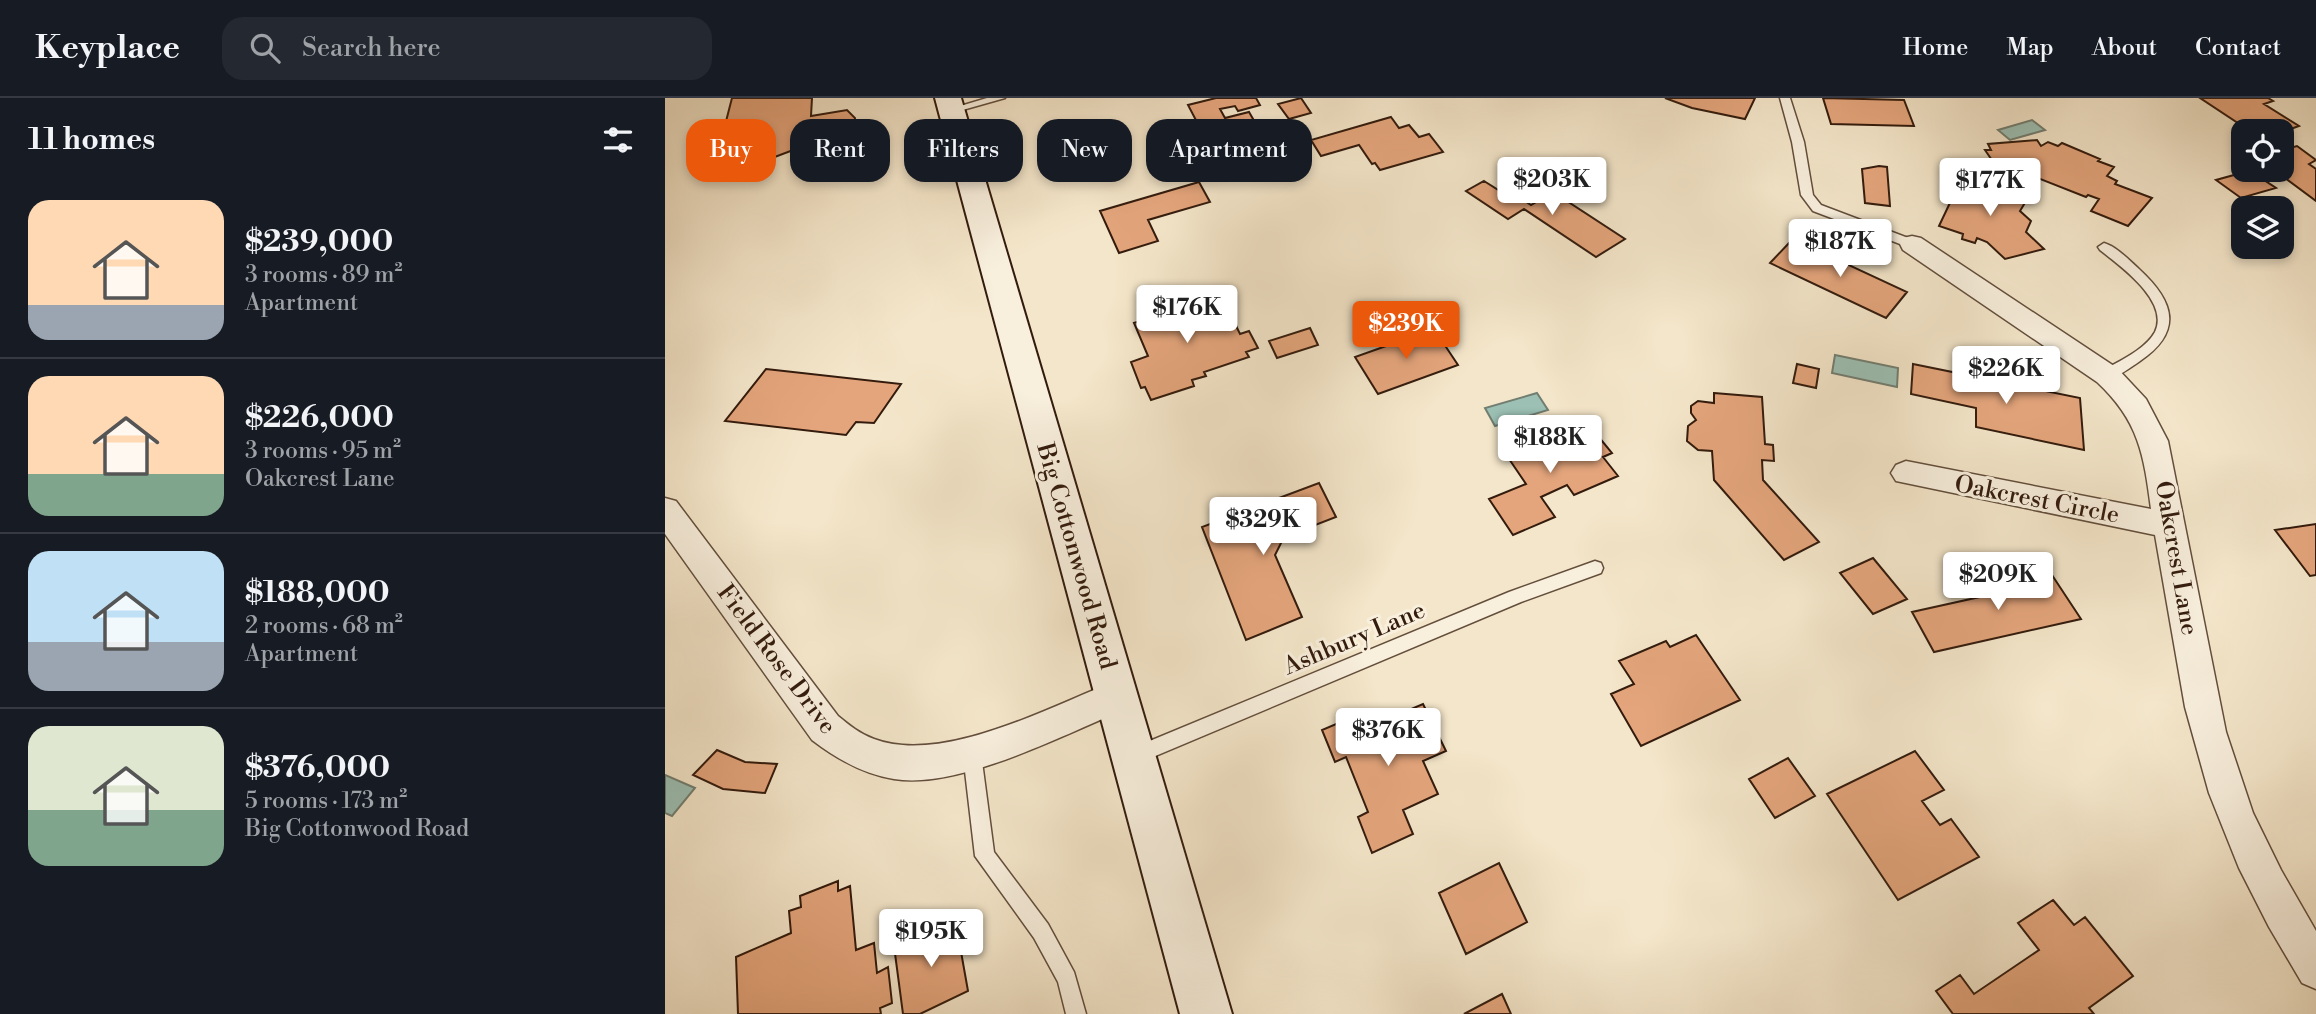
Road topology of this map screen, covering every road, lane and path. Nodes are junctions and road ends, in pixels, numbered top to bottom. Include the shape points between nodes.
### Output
1 (1000, 98) edge
2 (1785, 98) edge
3 (950, 104) edge
4 (1912, 244) joint
5 (2104, 247) dead end
6 (2107, 375) junction
7 (1906, 473) dead end
8 (665, 510) edge
9 (2168, 525) junction
10 (1595, 568) dead end
11 (1116, 697) junction
12 (972, 754) junction
13 (1133, 756) junction
14 (2316, 969) edge
15 (1076, 1014) edge
16 (1206, 1014) edge

1 - 3 lane
2 - 4 lane via 1807,195 1817,208
3 - 11 main road, Big Cottonwood Road
4 - 6 street, Oakcrest Lane
5 - 6 lane via 2139,274 2164,311 2155,343
6 - 9 street, Oakcrest Lane via 2133,402 2149,429 2160,459
7 - 9 street, Oakcrest Circle
8 - 12 street, Field Rose Drive via 825,728 841,743 863,754 916,764
9 - 14 street, Oakcrest Lane via 2208,733 2224,784 2259,863
10 - 13 lane, Ashbury Lane
11 - 12 street, Field Rose Drive
11 - 13 main road, Big Cottonwood Road
12 - 15 lane via 985,856 1041,930 1067,979
13 - 16 main road, Big Cottonwood Road

